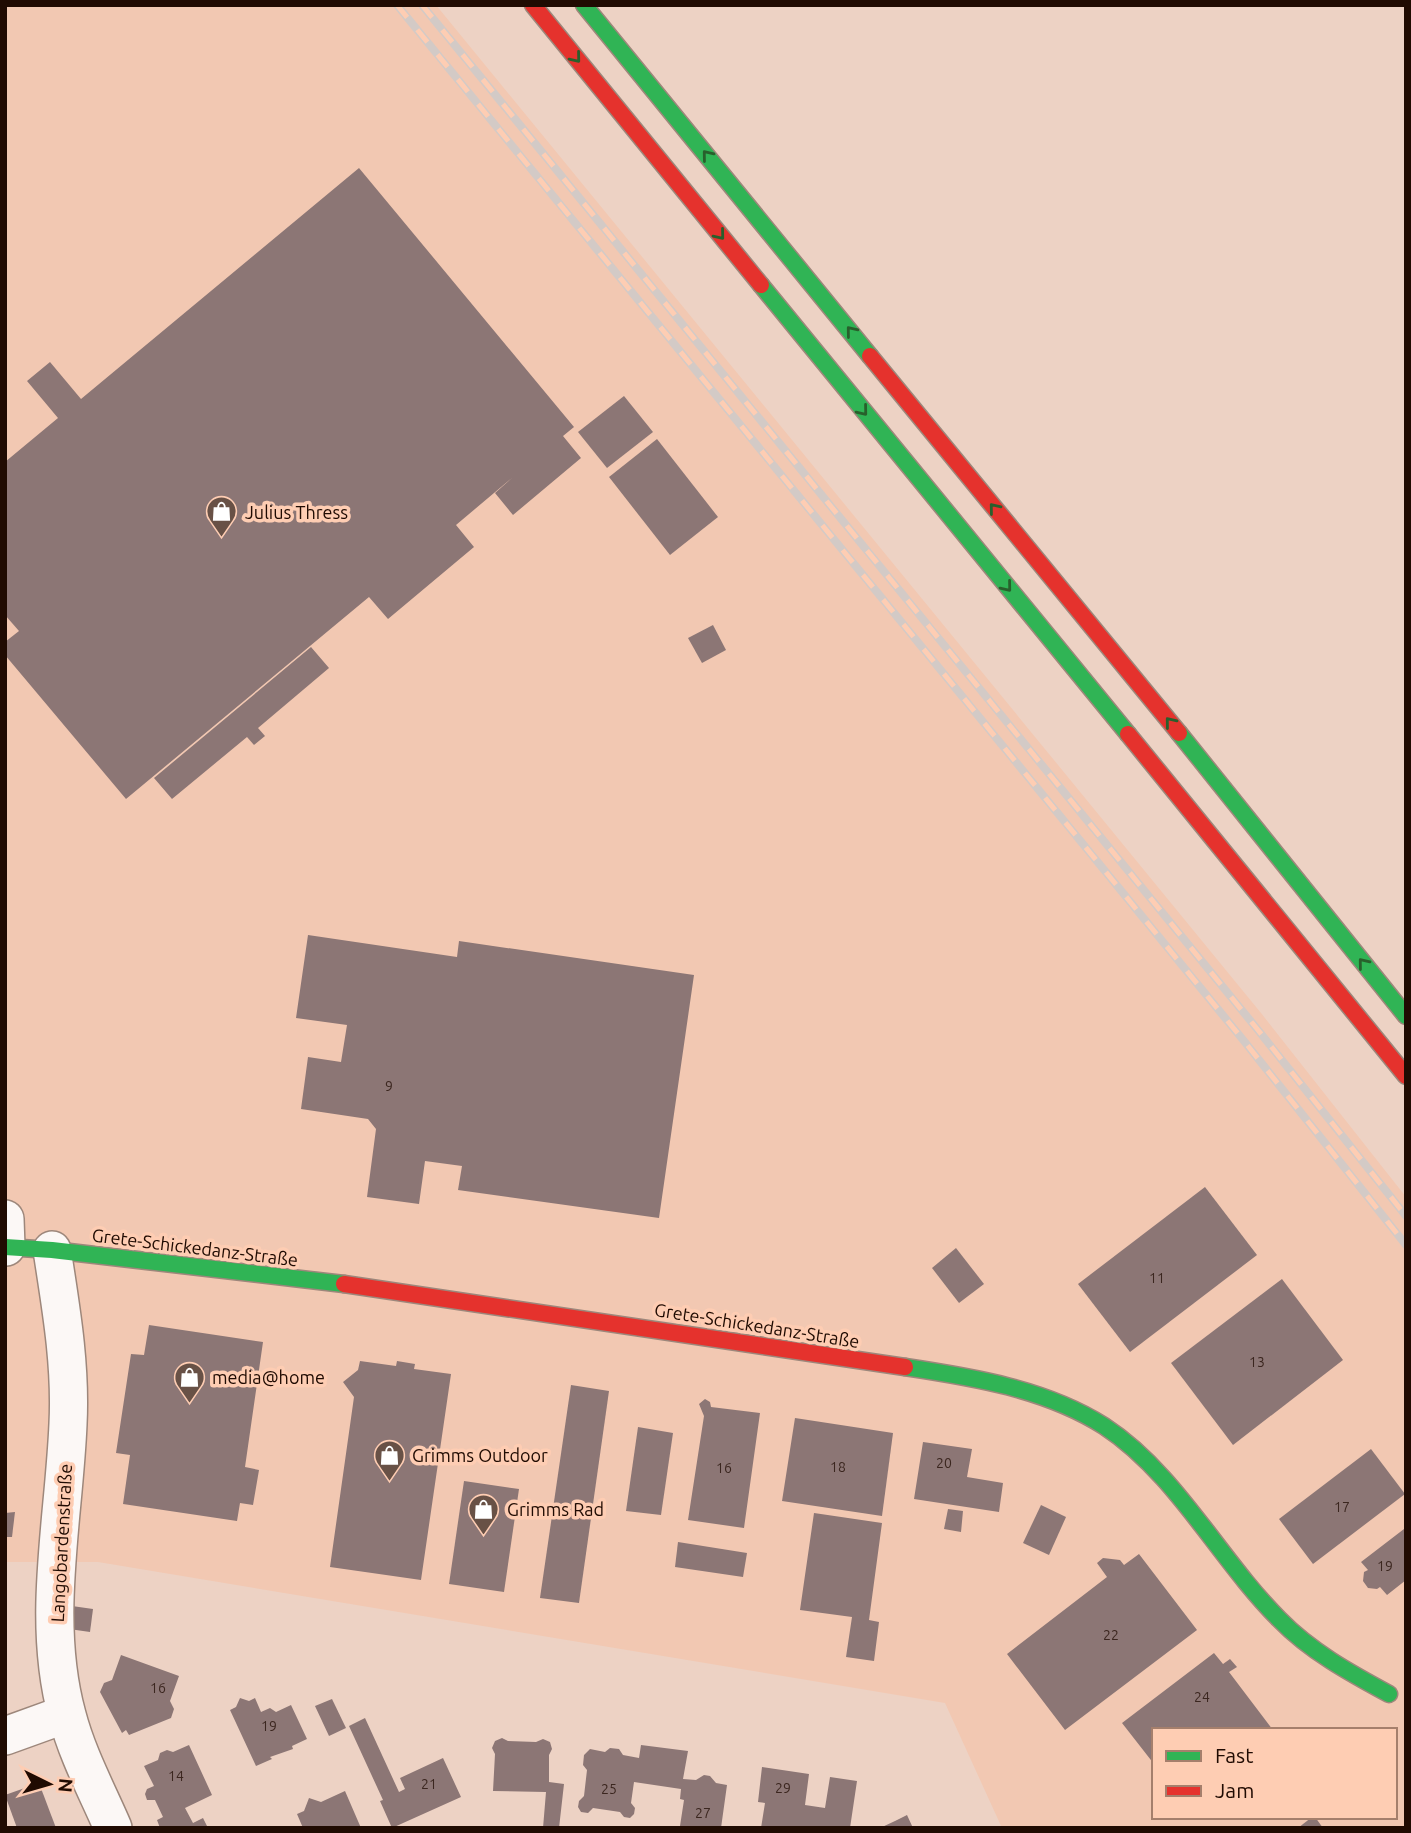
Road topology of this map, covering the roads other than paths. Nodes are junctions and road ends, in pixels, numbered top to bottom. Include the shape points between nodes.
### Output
1 (533, 5) edge
2 (584, 5) edge
3 (1406, 1016) edge
4 (1406, 1076) edge
5 (6, 1238) edge
6 (52, 1250) junction
7 (1388, 1694) dead end
8 (66, 1714) junction
9 (5, 1736) edge
10 (113, 1828) edge

1 -> 4 main road
3 -> 2 main road
5 - 6 main road, Grete-Schickedanz-Straße
6 - 7 main road, Grete-Schickedanz-Straße via 376,1287 949,1374 1032,1393 1097,1422 1127,1445 1165,1480 1288,1629 1340,1667
6 - 8 street, Langobardenstraße via 69,1378 54,1597
8 - 9 street
8 - 10 street, Langobardenstraße

